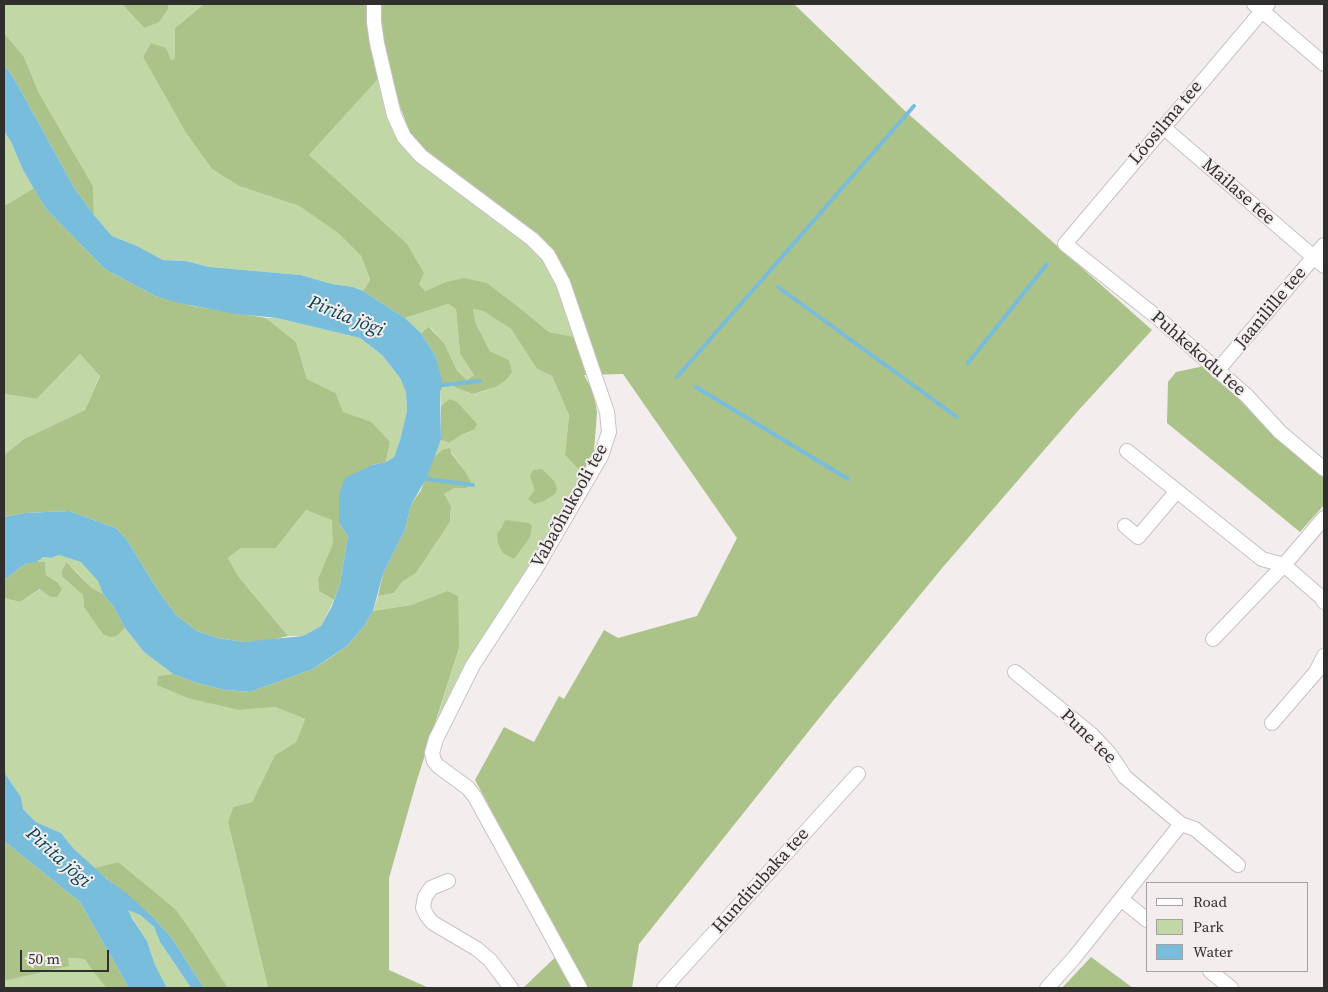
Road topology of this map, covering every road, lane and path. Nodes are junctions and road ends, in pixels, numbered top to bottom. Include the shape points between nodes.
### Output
1 (374, 4) edge
2 (1261, 6) edge
3 (1324, 64) edge
4 (1163, 127) junction
5 (1065, 244) joint
6 (1324, 245) edge
7 (1319, 262) edge
8 (1217, 370) junction
9 (1127, 451) dead end
10 (1324, 470) edge
11 (1177, 491) junction
12 (1324, 518) edge
13 (1125, 526) dead end
14 (1284, 565) junction
15 (1322, 596) edge
16 (1213, 639) dead end
17 (1324, 656) edge
18 (1015, 672) dead end
19 (1272, 723) dead end
20 (858, 774) dead end
21 (1182, 824) junction
22 (1238, 865) dead end
23 (448, 881) dead end
24 (1121, 899) junction
25 (1146, 919) edge
26 (1211, 972) edge
27 (511, 988) edge
28 (580, 988) edge
29 (664, 988) edge
30 (1047, 988) edge
31 (1231, 988) edge

1 - 28 street, Vabaõhukooli tee via 377,43 394,115 404,137 421,156 532,239 548,255 563,283 607,412 609,432 601,456 535,570 473,665 432,752 438,766 476,797
2 - 3 street
2 - 4 street, Lõosilma tee
4 - 5 street, Lõosilma tee
4 - 7 street, Mailase tee
5 - 8 street, Puhkekodu tee
6 - 7 street, Jaanilille tee
7 - 8 street, Jaanilille tee
8 - 10 street, Puhkekodu tee
9 - 11 street
11 - 13 street via 1138,537
11 - 14 street via 1262,559
12 - 14 street
14 - 15 street
14 - 16 street
17 - 19 street via 1316,672
18 - 21 street, Pune tee via 1092,736 1109,753 1125,777
20 - 29 street, Hunditubaka tee
21 - 22 street, Pune tee via 1195,828
21 - 24 street
23 - 27 street via 431,888 424,897 423,908 427,916 490,960
24 - 25 street
24 - 30 street
26 - 31 street

